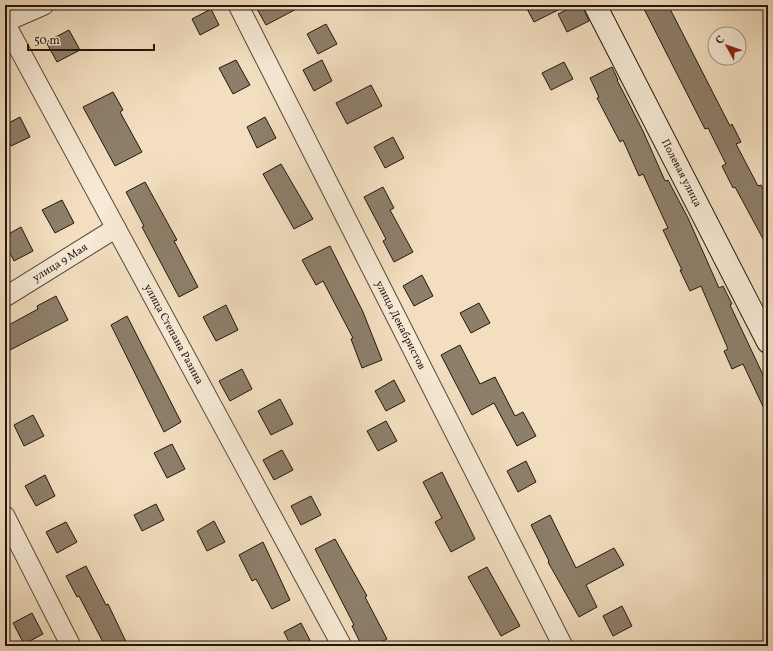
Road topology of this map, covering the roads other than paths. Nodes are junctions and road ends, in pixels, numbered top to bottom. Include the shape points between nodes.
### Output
1 (44, 5) edge
2 (238, 5) edge
3 (595, 5) edge
4 (5, 23) edge
5 (116, 228) junction
6 (5, 297) edge
7 (768, 342) edge
8 (5, 516) edge
9 (71, 646) edge
10 (342, 646) edge
11 (563, 646) edge

1 - 4 street
2 - 11 street, улица Декабристов
3 - 7 street, Полевая улица
4 - 5 street, улица Степана Разина
5 - 6 street, улица 9 Мая
5 - 10 street, улица Степана Разина
8 - 9 street

